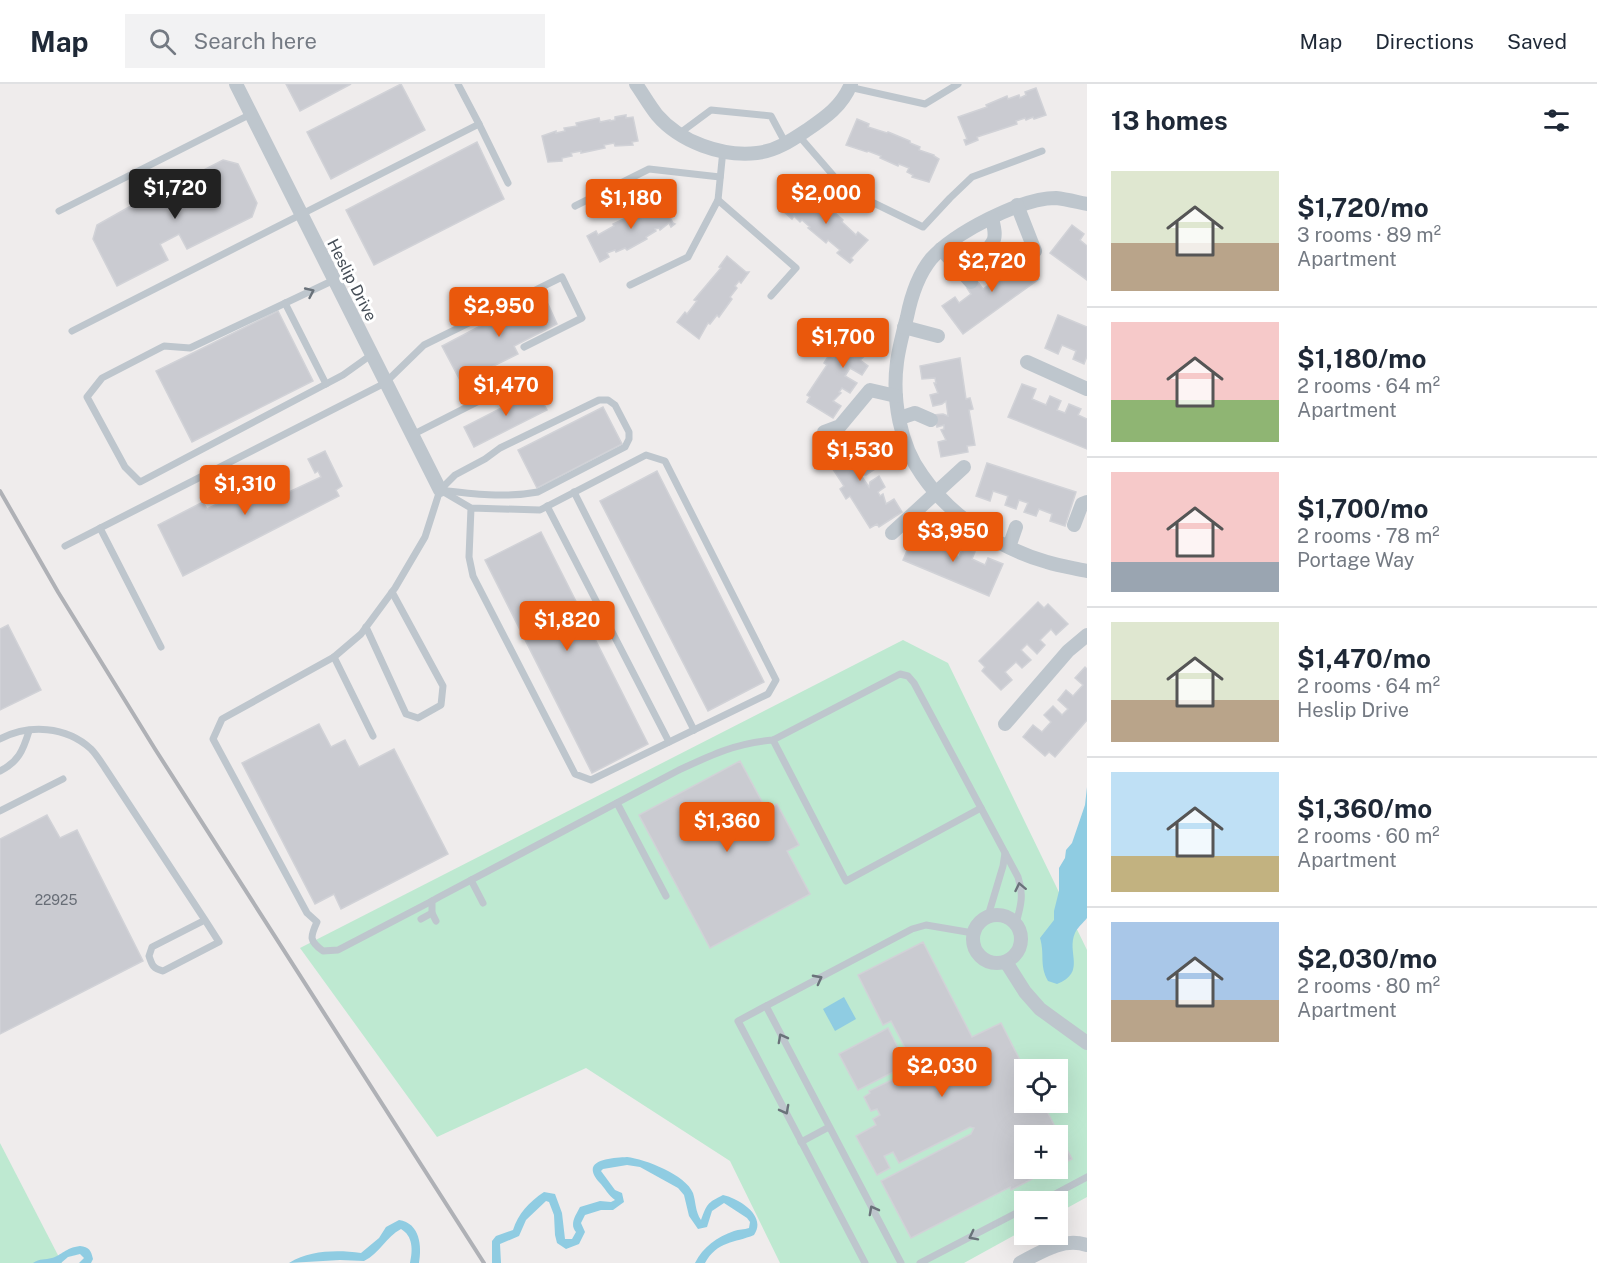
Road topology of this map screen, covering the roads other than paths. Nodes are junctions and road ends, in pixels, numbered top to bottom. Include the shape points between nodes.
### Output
1 (236, 84) edge
2 (458, 84) edge
3 (636, 84) edge
4 (958, 84) edge
5 (850, 86) edge
6 (251, 114) junction
7 (479, 124) junction
8 (680, 133) junction
9 (799, 136) junction
10 (786, 144) junction
11 (723, 150) junction
12 (1042, 151) dead end
13 (720, 177) junction
14 (508, 183) dead end
15 (718, 201) junction
16 (1087, 204) edge
17 (1017, 205) junction
18 (575, 206) dead end
19 (59, 211) dead end
20 (302, 216) junction
21 (992, 218) junction
22 (941, 249) junction
23 (1035, 251) dead end
24 (985, 270) dead end
25 (334, 280) junction
26 (971, 282) dead end
27 (630, 285) dead end
28 (771, 296) dead end
29 (285, 303) junction
30 (904, 327) junction
31 (72, 331) dead end
32 (938, 336) dead end
33 (524, 347) dead end
34 (371, 355) junction
35 (1027, 362) dead end
36 (536, 372) dead end
37 (385, 383) junction
38 (327, 384) junction
39 (1087, 389) edge
40 (896, 396) junction
41 (900, 418) junction
42 (931, 420) dead end
43 (824, 432) dead end
44 (412, 435) junction
45 (964, 467) dead end
46 (440, 490) junction
47 (574, 492) junction
48 (935, 493) junction
49 (1087, 502) edge
50 (547, 506) junction
51 (471, 508) junction
52 (1074, 525) dead end
53 (1016, 527) dead end
54 (100, 528) junction
55 (892, 533) dead end
56 (65, 546) dead end
57 (1010, 547) junction
58 (1087, 571) edge
59 (392, 592) junction
60 (366, 627) junction
61 (1087, 635) edge
62 (161, 647) dead end
63 (334, 657) junction
64 (1005, 724) dead end
65 (694, 730) junction
66 (29, 731) junction
67 (373, 736) dead end
68 (0, 739) edge
69 (773, 740) junction
70 (669, 742) junction
71 (0, 771) edge
72 (63, 779) dead end
73 (617, 803) junction
74 (981, 808) junction
75 (0, 811) edge
76 (1005, 853) junction
77 (471, 880) junction
78 (666, 896) dead end
79 (432, 901) junction
80 (483, 903) dead end
81 (432, 913) junction
82 (988, 916) junction
83 (421, 919) dead end
84 (205, 920) junction
85 (436, 921) dead end
86 (1016, 923) junction
87 (973, 933) junction
88 (1006, 962) junction
89 (766, 1006) junction
90 (1087, 1042) edge
91 (829, 1127) junction
92 (801, 1142) junction
93 (1087, 1177) edge
94 (1061, 1191) edge
95 (1014, 1214) edge
96 (1087, 1245) edge
97 (865, 1263) edge
98 (900, 1263) edge
99 (920, 1263) edge
100 (1020, 1263) edge

1 - 6 street, Heslip Drive
2 - 7 lane
3 - 8 street via 658,116
4 - 5 lane via 925,104
5 - 9 street via 831,114
6 - 19 lane
6 - 20 street, Heslip Drive
7 - 14 lane
7 - 20 lane
8 - 10 lane via 711,110 771,116
8 - 11 street via 706,148
9 - 10 street
9 - 12 lane via 845,189 923,227 972,177
10 - 11 street via 759,153
11 - 13 lane
13 - 15 lane
13 - 18 lane via 649,169
15 - 27 lane via 688,256
15 - 28 lane via 796,268
16 - 17 street via 1055,198
17 - 21 street
17 - 23 street
20 - 25 street, Heslip Drive
20 - 31 lane
21 - 22 street
21 - 24 street via 996,235 993,245 981,256
22 - 26 street
22 - 30 street via 920,276
29 -> 25 lane
25 - 34 street, Heslip Drive
29 - 38 lane
29 - 38 lane via 190,348 164,346 102,378 87,397 124,467 140,482
30 - 32 street
30 - 40 street
33 - 37 lane via 582,318 562,277 424,345
34 - 37 street, Heslip Drive
34 - 38 lane
35 - 39 street
36 - 44 lane
37 - 44 street, Heslip Drive
37 - 54 lane
40 - 41 street
40 - 43 street via 870,390 840,426
41 - 42 street via 915,413
41 - 48 street via 905,444
44 - 46 street, Heslip Drive
45 - 48 street
46 - 46 lane via 480,495 538,492 625,447 629,432 615,405 600,400 500,448 455,475
46 - 51 lane
46 - 59 lane via 425,537
47 - 50 lane
47 - 65 lane
47 - 65 lane via 645,456 665,461 776,680 768,694
48 - 55 street
48 - 57 street via 961,516
49 - 52 street via 1082,504
50 - 51 lane via 540,510
50 - 70 lane
51 - 70 lane via 469,557 473,576 576,774 591,780
53 - 57 street
54 - 56 lane
54 - 62 lane
57 - 58 street via 1046,562
59 - 60 lane
59 - 60 lane via 443,686 441,705 418,718 406,714
60 - 63 lane
61 - 64 street via 1068,651
63 - 67 lane
63 - 79 lane via 222,720 213,739 307,913 317,922 311,935 314,945 323,951 338,950
65 - 70 lane
66 - 68 lane
66 - 71 lane via 15,762
66 - 84 lane via 61,731 92,749
69 - 73 lane via 720,750
69 - 74 lane via 900,674 908,676
69 - 74 lane via 846,881
72 - 75 lane
73 - 77 lane
73 - 78 lane
74 - 76 lane
76 - 82 lane
86 -> 76 lane via 1022,890
77 - 79 lane
77 - 80 lane
79 - 81 lane
81 - 83 lane
81 - 85 lane
82 - 86 street via 998,914
82 - 87 street
84 - 84 lane via 219,942 163,971 152,966 152,947
86 - 88 street via 1022,940 1014,957
87 - 88 street via 974,946 981,957 993,963
89 -> 87 lane via 912,929 926,925
88 - 90 street via 1040,1008
91 -> 89 lane
89 -> 92 lane via 738,1021
91 - 92 lane
98 -> 91 lane
92 - 97 lane
93 - 94 lane
95 -> 99 lane
96 - 100 street via 1063,1243

